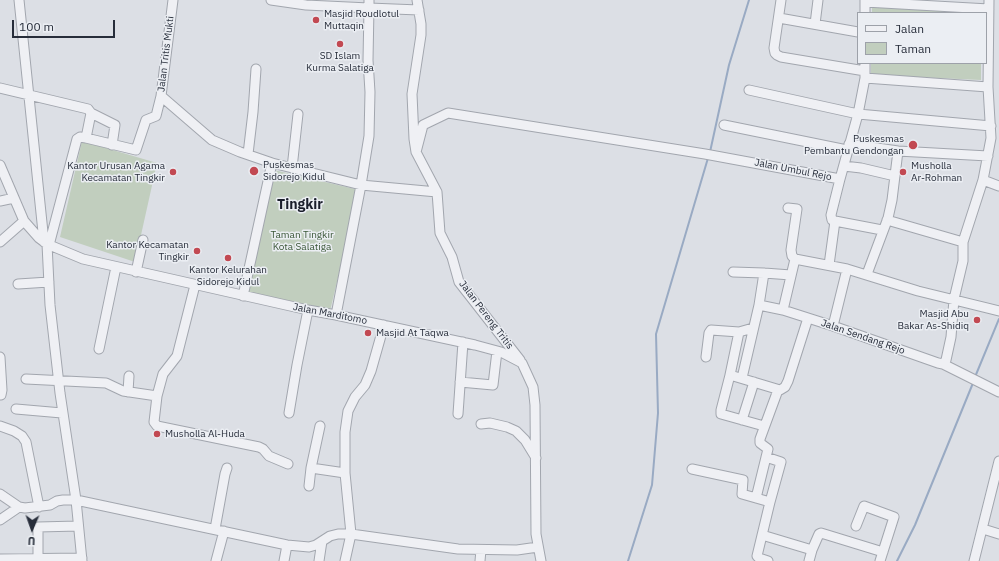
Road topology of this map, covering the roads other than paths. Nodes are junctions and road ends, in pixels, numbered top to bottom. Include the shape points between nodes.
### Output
1 (19, 0) edge
2 (173, 0) edge
3 (271, 0) edge
4 (417, 0) edge
5 (781, 0) edge
6 (818, 0) edge
7 (865, 1) edge
8 (915, 2) edge
9 (323, 3) edge
10 (369, 4) edge
11 (989, 5) edge
12 (419, 10) junction
13 (865, 12) edge
14 (779, 18) junction
15 (815, 24) junction
16 (857, 32) edge
17 (256, 69) dead end
18 (865, 71) edge
19 (988, 86) junction
20 (0, 88) edge
21 (749, 90) dead end
22 (29, 94) junction
23 (161, 96) junction
24 (91, 113) junction
25 (298, 114) dead end
26 (858, 114) junction
27 (994, 122) edge
28 (724, 125) dead end
29 (86, 138) junction
30 (112, 145) junction
31 (848, 147) junction
32 (898, 151) junction
33 (416, 152) junction
34 (248, 154) junction
35 (988, 156) junction
36 (272, 163) junction
37 (0, 165) edge
38 (844, 166) junction
39 (292, 168) junction
40 (895, 176) junction
41 (840, 179) junction
42 (983, 180) junction
43 (362, 185) junction
44 (999, 186) edge
45 (437, 192) junction
46 (14, 198) junction
47 (0, 201) edge
48 (788, 208) dead end
49 (886, 220) junction
50 (24, 221) junction
51 (835, 221) junction
52 (882, 230) junction
53 (143, 240) dead end
54 (0, 242) edge
55 (963, 242) junction
56 (47, 244) junction
57 (795, 260) junction
58 (829, 265) junction
59 (116, 267) junction
60 (847, 269) junction
61 (136, 272) junction
62 (733, 272) dead end
63 (764, 273) junction
64 (867, 274) junction
65 (791, 276) junction
66 (49, 282) junction
67 (18, 284) dead end
68 (195, 285) junction
69 (243, 296) junction
70 (954, 299) junction
71 (759, 305) junction
72 (308, 310) junction
73 (783, 310) junction
74 (996, 311) edge
75 (336, 315) junction
76 (808, 318) junction
77 (384, 324) junction
78 (833, 326) junction
79 (753, 328) junction
80 (739, 332) junction
81 (463, 342) junction
82 (99, 349) dead end
83 (497, 351) junction
84 (706, 357) dead end
85 (0, 358) edge
86 (522, 363) junction
87 (943, 364) junction
88 (730, 375) junction
89 (129, 376) dead end
90 (742, 378) junction
91 (26, 380) dead end
92 (59, 381) junction
93 (460, 382) junction
94 (754, 382) junction
95 (778, 390) junction
96 (128, 392) junction
97 (999, 392) edge
98 (0, 395) edge
99 (157, 396) junction
100 (16, 409) dead end
101 (62, 413) junction
102 (289, 413) dead end
103 (458, 414) dead end
104 (742, 420) junction
105 (481, 424) dead end
106 (0, 426) edge
107 (320, 426) dead end
108 (764, 426) junction
109 (536, 458) junction
110 (766, 458) junction
111 (999, 461) edge
112 (288, 464) dead end
113 (228, 468) dead end
114 (311, 468) junction
115 (692, 469) dead end
116 (345, 473) junction
117 (309, 486) dead end
118 (996, 486) edge
119 (0, 494) edge
120 (756, 498) junction
121 (76, 500) junction
122 (770, 502) junction
123 (19, 507) junction
124 (39, 507) junction
125 (0, 520) edge
126 (78, 526) junction
127 (856, 526) dead end
128 (983, 529) junction
129 (220, 530) junction
130 (351, 534) junction
131 (999, 534) edge
132 (762, 535) junction
133 (322, 541) junction
134 (287, 545) junction
135 (538, 547) junction
136 (481, 550) junction
137 (812, 550) junction
138 (882, 557) edge
139 (0, 559) edge
140 (82, 559) edge
141 (38, 560) edge
142 (216, 561) edge
143 (284, 561) edge
144 (319, 561) edge
145 (345, 561) edge
146 (480, 561) edge
147 (541, 561) edge
148 (768, 561) edge
149 (809, 561) edge
150 (974, 561) edge

1 - 22 street
2 - 23 street, Jalan Tritis Mukti
3 - 9 street
4 - 12 street, Jalan Pereng Tritis
5 - 14 street
6 - 15 street
7 - 8 street
7 - 13 street
8 - 11 street
9 - 10 street
10 - 12 street
10 - 43 street via 369,136
11 - 19 street
12 - 33 street, Jalan Pereng Tritis via 421,35 412,94
14 - 15 street
14 - 18 street via 774,48 775,53 781,58
15 - 16 street
17 - 34 street
18 - 19 street
18 - 26 street, Jalan Umbul Rejo
19 - 27 street
20 - 22 street
21 - 26 street
22 - 24 street via 88,109
22 - 56 street
23 - 30 street via 156,116 146,120 137,149
23 - 34 street, Jalan Tritis Mukti via 212,140
24 - 29 street
24 - 30 street via 115,125
25 - 39 street
26 - 27 street
26 - 31 street, Jalan Umbul Rejo
27 - 35 street
28 - 31 street
29 - 30 street
29 - 56 street via 77,139
31 - 32 street
31 - 38 street, Jalan Umbul Rejo
32 - 35 street
32 - 40 street
33 - 41 street, Jalan Umbul Rejo via 423,125 448,113 709,154
33 - 45 street, Jalan Pereng Tritis
34 - 36 street, Jalan Tritis Mukti
35 - 42 street
36 - 39 street, Jalan Tritis Mukti
36 - 69 street
37 - 46 street, Jalan Marditomo
38 - 40 street
38 - 41 street, Jalan Umbul Rejo
39 - 43 street, Jalan Tritis Mukti
40 - 49 street
41 - 51 street via 831,215
42 - 44 street
42 - 55 street
43 - 45 street, Jalan Tritis Mukti
43 - 75 street
45 - 86 street, Jalan Pereng Tritis via 440,233 452,257 459,282
46 - 47 street
46 - 50 street, Jalan Marditomo
48 - 57 street via 797,209 791,250
49 - 52 street
49 - 55 street
50 - 54 street
50 - 56 street, Jalan Marditomo
51 - 52 street
51 - 58 street
52 - 64 street
53 - 61 street
55 - 70 street via 963,261
56 - 59 street, Jalan Marditomo via 83,259
56 - 66 street
57 - 58 street
57 - 65 street
58 - 60 street
59 - 61 street, Jalan Marditomo
59 - 82 street
60 - 64 street
60 - 78 street
61 - 68 street, Jalan Marditomo
62 - 63 street
63 - 65 street
63 - 71 street
64 - 70 street
65 - 73 street
66 - 67 street
66 - 92 street
68 - 69 street, Jalan Marditomo
68 - 99 street via 177,356 163,374
69 - 72 street, Jalan Marditomo
70 - 74 street
70 - 87 street via 951,337
71 - 73 street, Jalan Sendang Rejo
71 - 79 street
72 - 75 street, Jalan Marditomo
72 - 102 street
73 - 76 street, Jalan Sendang Rejo
75 - 77 street, Jalan Marditomo
76 - 78 street, Jalan Sendang Rejo
76 - 95 street via 788,381 785,387
77 - 81 street, Jalan Marditomo
77 - 116 street via 371,371 348,411
78 - 87 street, Jalan Sendang Rejo
79 - 80 street
79 - 90 street
80 - 84 street via 710,331
80 - 88 street
81 - 83 street, Jalan Marditomo
81 - 93 street
83 - 86 street, Jalan Marditomo
83 - 93 street via 493,385
85 - 98 street
86 - 109 street via 533,387
87 - 97 street, Jalan Sendang Rejo
88 - 90 street
88 - 104 street via 721,413
89 - 96 street
90 - 94 street
91 - 92 street
92 - 96 street via 106,383
92 - 101 street
93 - 103 street
94 - 95 street
94 - 104 street
95 - 108 street
96 - 99 street
99 - 112 street via 154,419 157,426 259,447 269,456
100 - 101 street
101 - 121 street
104 - 108 street
105 - 109 street via 490,423 516,431
106 - 124 street via 14,431 26,442
107 - 114 street
108 - 110 street via 760,441 768,449
109 - 135 street via 535,504
110 - 120 street
110 - 122 street via 781,462
111 - 118 street
113 - 129 street via 225,474
114 - 116 street
114 - 117 street
115 - 120 street via 742,480 742,494
116 - 130 street
118 - 128 street
119 - 123 street
120 - 122 street
121 - 124 street via 57,501
121 - 126 street
121 - 129 street
122 - 132 street
123 - 124 street
123 - 125 street
126 - 140 street
126 - 141 street via 38,527
127 - 138 street via 864,506 894,516
128 - 131 street
128 - 150 street
129 - 134 street
129 - 142 street
130 - 133 street via 338,534
130 - 136 street
130 - 145 street
132 - 137 street
132 - 148 street via 757,556
133 - 134 street via 309,547
133 - 144 street
134 - 143 street
135 - 136 street
135 - 147 street
136 - 146 street
137 - 138 street via 821,533
137 - 149 street
139 - 141 street
140 - 141 street

